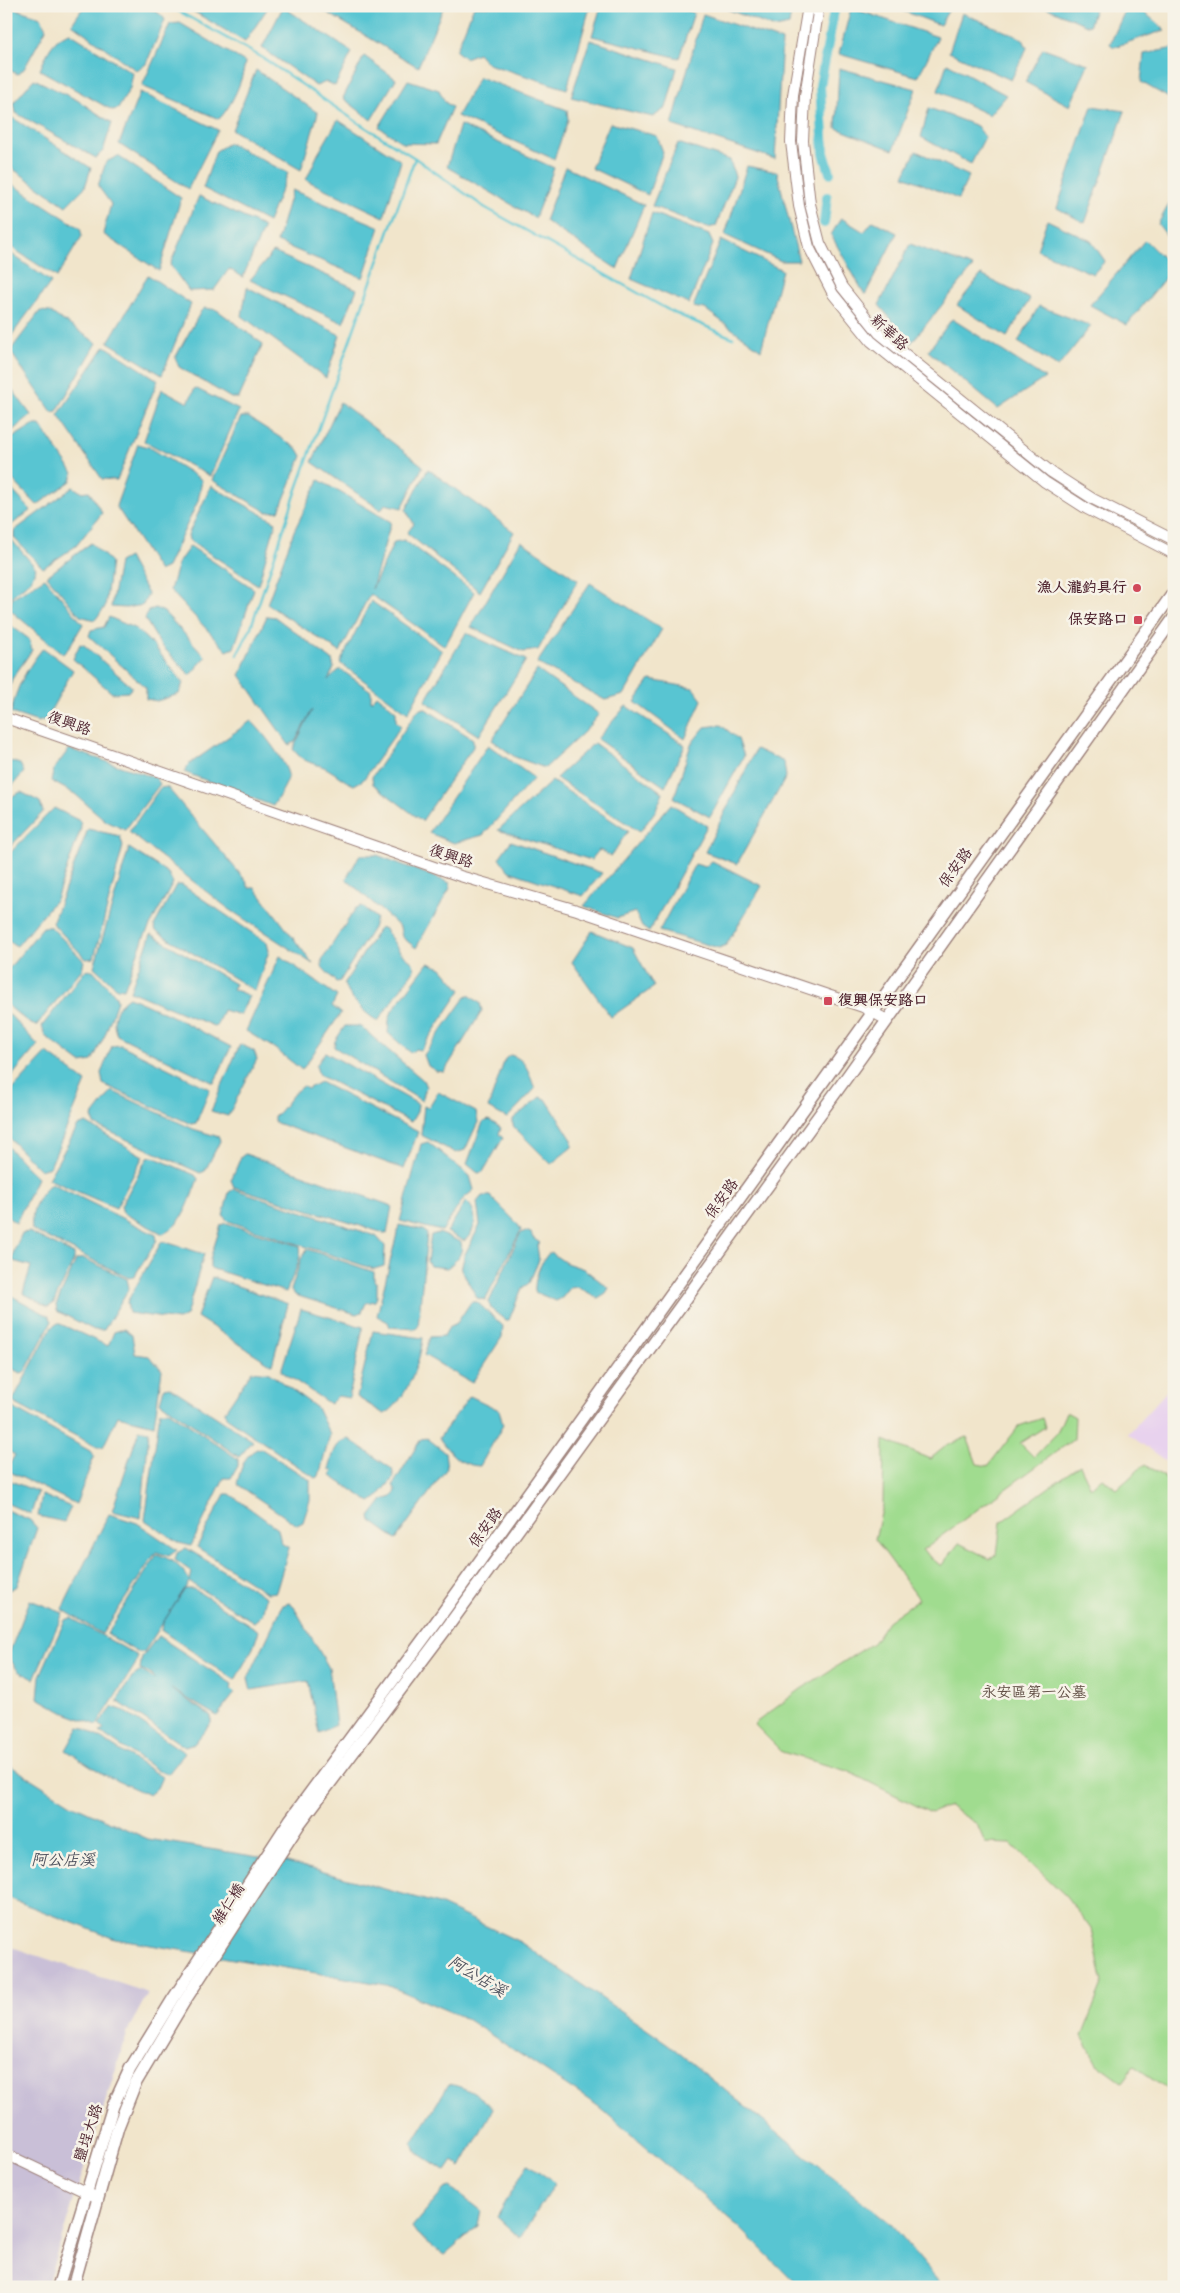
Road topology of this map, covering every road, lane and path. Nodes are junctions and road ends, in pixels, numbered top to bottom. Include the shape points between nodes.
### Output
1 (808, 6) edge
2 (819, 6) edge
3 (1174, 540) edge
4 (1174, 554) edge
5 (1174, 592) edge
6 (1174, 618) edge
7 (6, 718) edge
8 (872, 1011) junction
9 (887, 1020) junction
10 (295, 1822) junction
11 (178, 2000) junction
12 (6, 2154) edge
13 (86, 2193) junction
14 (98, 2198) junction
15 (58, 2287) edge
16 (73, 2287) edge

1 - 4 street, 新華路 via 793,95 792,142 799,206 809,247 833,294 871,340 1045,482 1087,509
2 - 3 street, 新華路 via 805,96 803,141 810,204 820,244 842,288 879,332 1051,472 1093,500
5 - 8 main road, 保安路
6 - 9 main road, 保安路
7 - 8 street, 復興路 via 460,876 576,910
8 - 9 street, 復興路
8 - 10 main road, 保安路
9 - 10 main road, 保安路 via 452,1621
10 - 11 main road, 維仁橋
11 - 13 main road, 鹽埕大路 via 130,2069 113,2106
11 - 14 main road, 鹽埕大路 via 135,2084 118,2127
12 - 13 street
13 - 14 street
13 - 15 main road, 鹽埕大路
14 - 16 main road, 鹽埕大路

